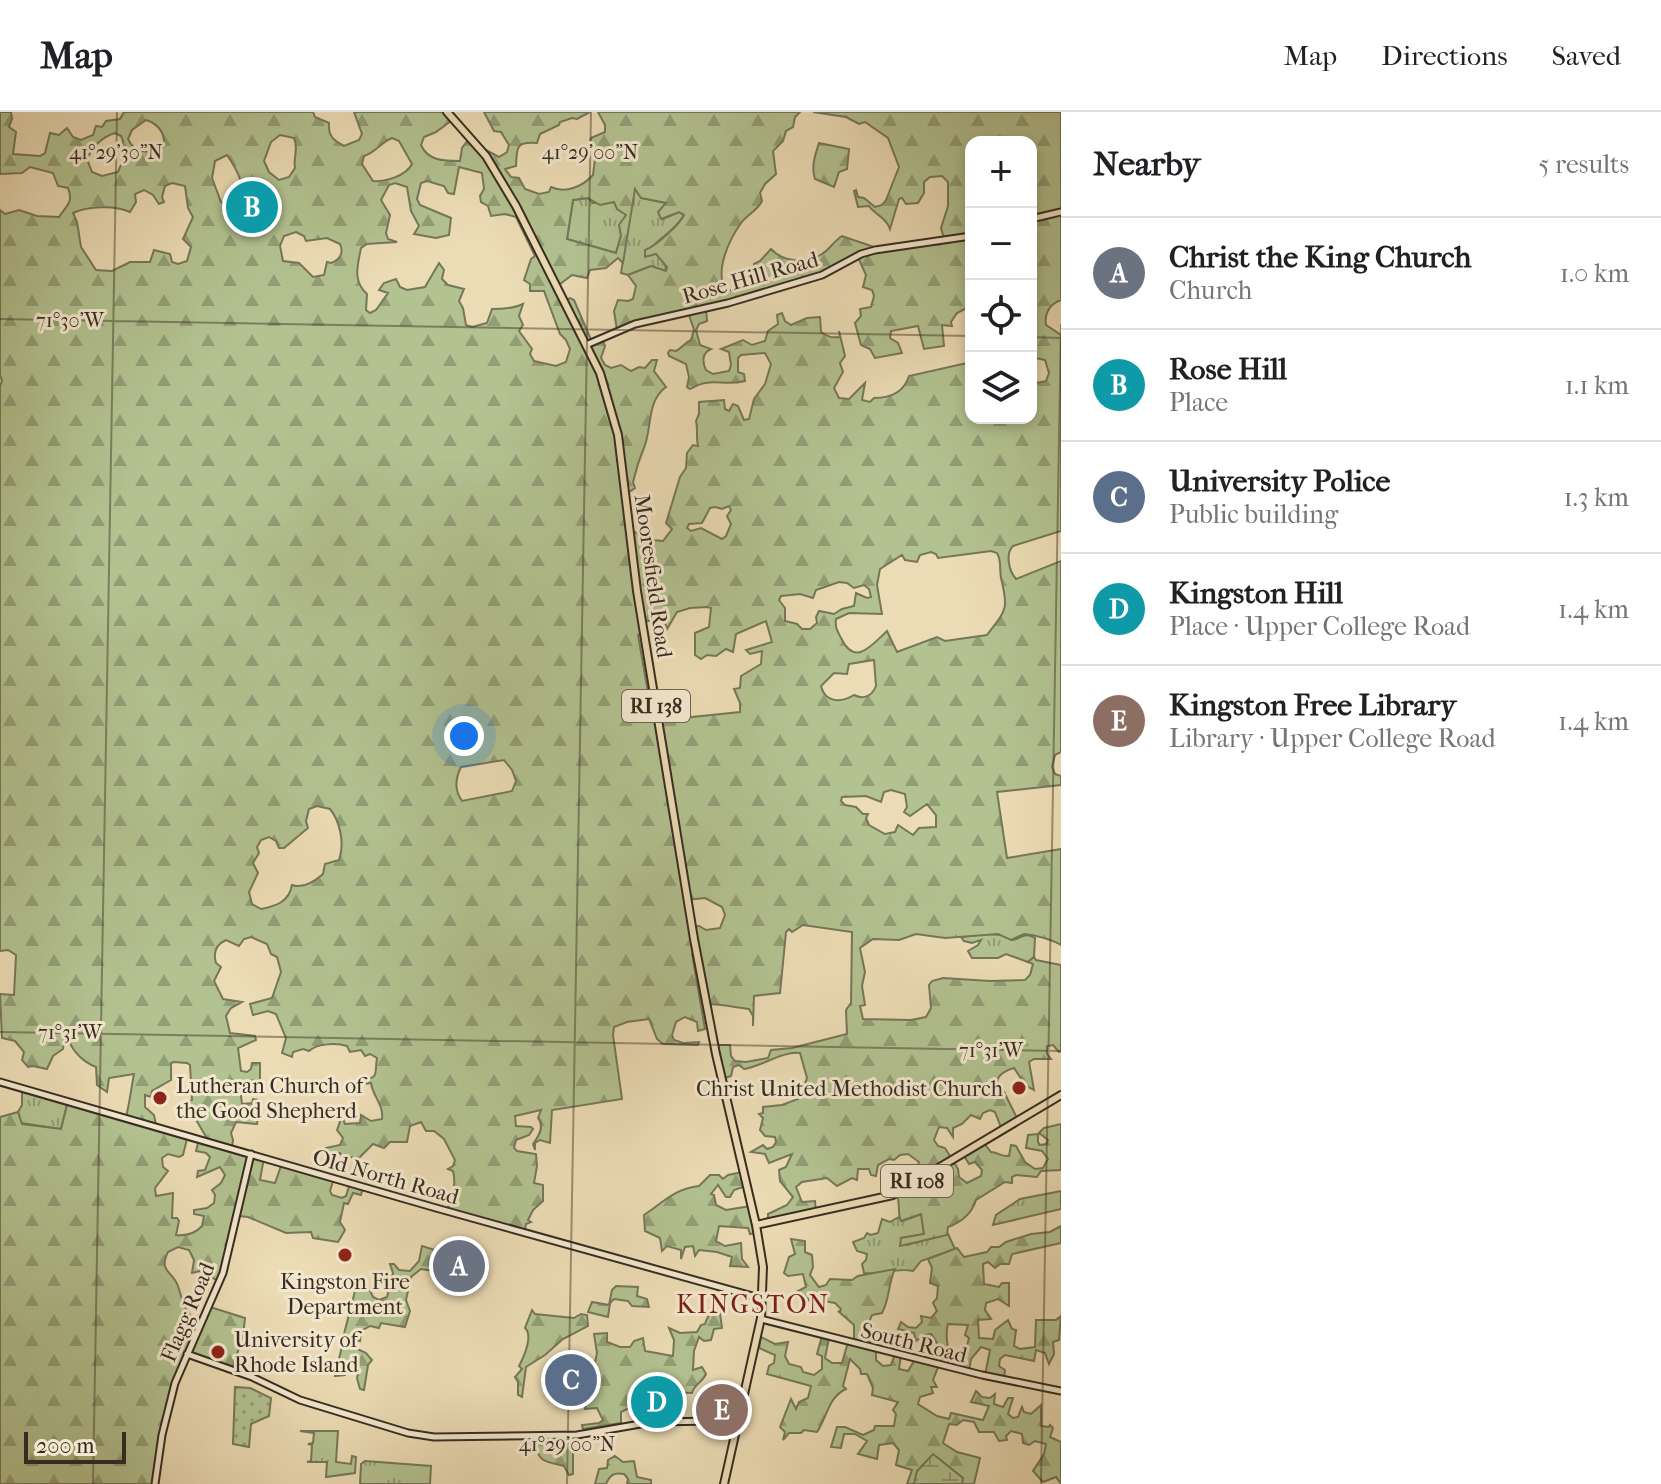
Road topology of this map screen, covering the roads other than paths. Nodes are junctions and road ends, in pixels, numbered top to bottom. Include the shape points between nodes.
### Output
1 (447, 112) edge
2 (1061, 212) edge
3 (1037, 218) edge
4 (965, 237) edge
5 (586, 345) junction
6 (0, 1082) edge
7 (1061, 1095) edge
8 (251, 1154) junction
9 (756, 1225) junction
10 (763, 1299) junction
11 (761, 1319) junction
12 (187, 1354) junction
13 (1061, 1391) edge
14 (738, 1425) junction
15 (155, 1484) edge
16 (724, 1484) edge

1 - 5 main road, Mooresfield Road / RI 138 via 497,173
2 - 3 street
4 - 5 street, Rose Hill Road via 875,250 822,275 635,324
5 - 9 main road, Mooresfield Road / RI 138 via 607,390 618,435 626,517 692,926
6 - 8 street, Old North Road
7 - 9 main road, RI 108 via 893,1195
8 - 10 street, Old North Road
8 - 12 street, Flagg Road via 223,1273
9 - 10 main road, RI 138
10 - 11 main road, RI 138
11 - 13 street, South Road
11 - 14 main road, RI 138
12 - 14 street via 310,1403 434,1437 577,1435 652,1422
12 - 15 street, Flagg Road via 165,1422
14 - 16 main road, RI 138

